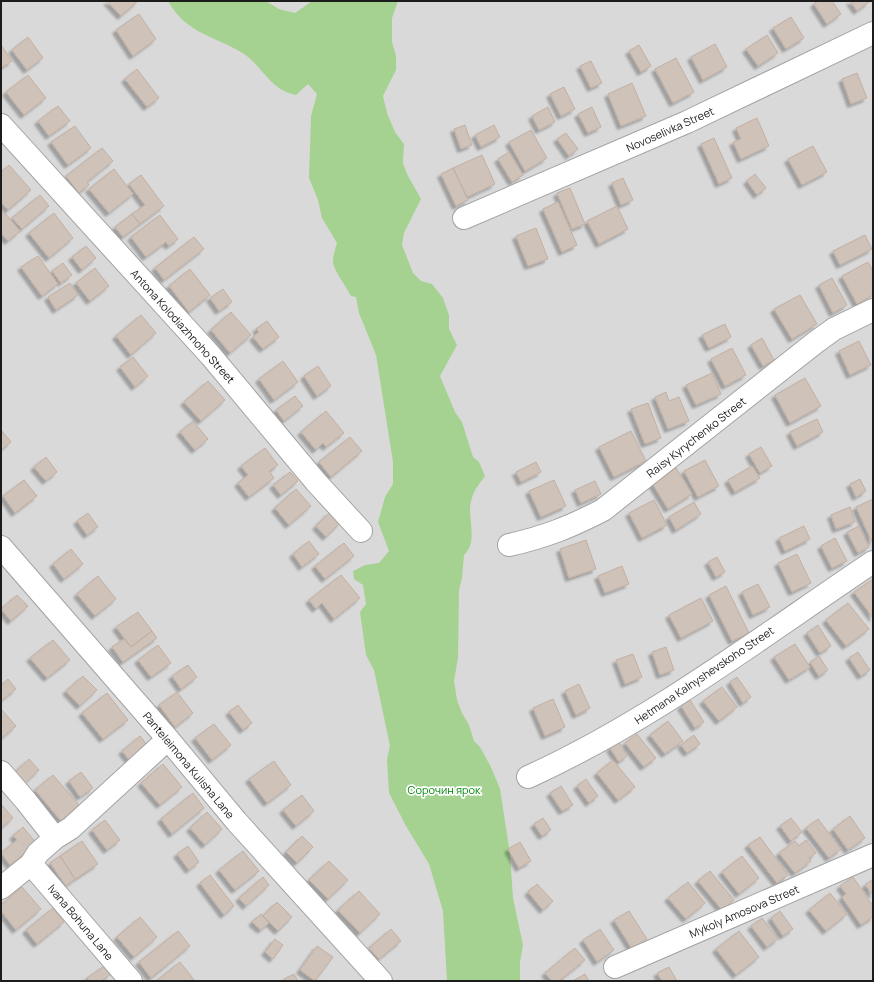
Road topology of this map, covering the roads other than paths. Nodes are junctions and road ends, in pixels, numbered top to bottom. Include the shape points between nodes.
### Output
1 (873, 33) edge
2 (1, 125) edge
3 (464, 218) dead end
4 (873, 310) edge
5 (361, 531) dead end
6 (508, 545) dead end
7 (1, 546) edge
8 (873, 562) edge
9 (168, 739) junction
10 (1, 772) edge
11 (528, 777) dead end
12 (55, 838) junction
13 (873, 855) edge
14 (31, 864) junction
15 (1, 888) edge
16 (615, 966) dead end
17 (131, 981) edge
18 (381, 981) edge

1 - 3 street, Novoselivka Street via 687,122
2 - 5 street, Antona Kolodiazhnoho Street via 211,356 316,482
4 - 6 street, Raisy Kyrychenko Street via 834,329 816,342 603,510 549,535
7 - 9 street, Panteleimona Kulisha Lane
8 - 11 street, Hetmana Kalnyshevskoho Street via 704,677 628,725 574,757
9 - 12 street via 72,828
9 - 18 street, Panteleimona Kulisha Lane via 292,885
10 - 12 street
12 - 14 street via 38,853
13 - 16 street, Mykoly Amosova Street
14 - 15 street
14 - 17 street, Ivana Bohuna Lane

